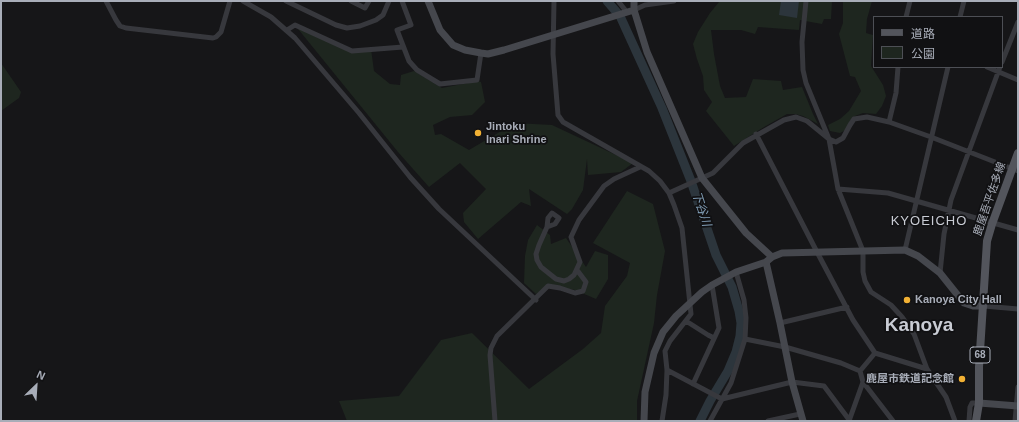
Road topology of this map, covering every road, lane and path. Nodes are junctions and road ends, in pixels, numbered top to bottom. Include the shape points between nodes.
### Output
1 (106, 1) edge
2 (230, 1) edge
3 (244, 1) edge
4 (286, 1) edge
5 (351, 1) edge
6 (369, 1) edge
7 (389, 1) edge
8 (402, 1) edge
9 (428, 1) edge
10 (554, 1) edge
11 (618, 1) edge
12 (634, 1) edge
13 (674, 1) edge
14 (806, 1) edge
15 (910, 1) edge
16 (964, 1) edge
17 (663, 2) edge
18 (296, 3) edge
19 (634, 10) junction
20 (625, 12) junction
21 (906, 16) edge
22 (960, 16) edge
23 (1018, 22) edge
24 (287, 30) junction
25 (553, 35) junction
26 (402, 47) junction
27 (481, 54) junction
28 (1003, 60) edge
29 (898, 68) edge
30 (948, 68) edge
31 (999, 69) edge
32 (1018, 80) edge
33 (889, 122) junction
34 (756, 134) junction
35 (931, 137) junction
36 (829, 139) junction
37 (969, 152) junction
38 (1018, 153) edge
39 (640, 166) junction
40 (1015, 170) edge
41 (700, 179) junction
42 (838, 189) junction
43 (669, 193) junction
44 (917, 202) junction
45 (948, 211) junction
46 (992, 224) junction
47 (547, 227) dead end
48 (1018, 230) edge
49 (905, 250) junction
50 (864, 251) junction
51 (817, 252) junction
52 (772, 257) junction
53 (766, 262) junction
54 (577, 270) junction
55 (734, 273) junction
56 (940, 273) junction
57 (712, 285) junction
58 (536, 300) junction
59 (691, 302) junction
60 (984, 306) junction
61 (847, 307) junction
62 (1018, 309) edge
63 (686, 321) junction
64 (780, 323) junction
65 (714, 338) junction
66 (745, 338) junction
67 (785, 347) junction
68 (875, 352) junction
69 (927, 369) junction
70 (667, 370) junction
71 (860, 371) junction
72 (792, 382) junction
73 (863, 382) junction
74 (693, 384) junction
75 (1018, 387) edge
76 (722, 398) junction
77 (979, 403) junction
78 (1017, 406) edge
79 (802, 418) edge
80 (850, 420) edge
81 (495, 421) edge
82 (644, 421) edge
83 (662, 421) edge
84 (710, 421) edge
85 (768, 421) edge
86 (893, 421) edge
87 (955, 421) edge
88 (969, 421) edge
89 (976, 421) edge
90 (1016, 421) edge

1 - 2 street via 120,26 213,38 221,32
3 - 24 street via 272,17
4 - 18 street
5 - 6 street via 366,8
7 - 18 street via 383,15 376,20 347,28 336,25
8 - 26 street via 411,25 397,30
9 - 27 street via 440,30 453,45
10 - 25 street
11 - 20 street
12 - 19 street
13 - 17 street
14 - 36 street via 802,42 803,70
15 - 21 street
16 - 22 street
17 - 19 street
19 - 20 street
19 - 41 street via 647,52
20 - 25 street
23 - 28 street
24 - 26 street via 295,25 352,51
24 - 58 street via 439,209
25 - 27 street via 504,50
25 - 39 street via 558,115 563,122
26 - 27 street via 417,70 440,84 477,80
29 - 33 street via 896,93
30 - 35 street
31 - 32 street
31 - 37 street
33 - 35 street
33 - 36 street via 861,117 854,119 843,138 832,141
34 - 36 street via 796,117 807,121
34 - 41 street via 743,143 713,173
34 - 51 street
35 - 37 street
35 - 44 street
36 - 42 street
37 - 40 street
37 - 45 street
38 - 40 main road, 鹿屋吾平佐多線 / 68
39 - 43 street via 660,181
39 - 54 street via 604,186 579,220 571,237 580,259
40 - 46 main road, 鹿屋吾平佐多線 / 68
41 - 43 street
41 - 52 street via 746,233
42 - 44 street via 888,193
42 - 50 street
43 - 59 street via 682,228
44 - 45 street
44 - 49 street
45 - 46 street
45 - 56 street
46 - 48 street
46 - 60 main road, 鹿屋吾平佐多線 / 68 via 987,241
47 - 54 street via 536,254 541,267 556,279 564,280 569,279
49 - 50 street
49 - 56 street via 918,256
50 - 51 street
50 - 69 street via 865,281 871,292 891,305 914,334
51 - 52 street via 782,253
51 - 61 street
52 - 53 street
53 - 55 street
53 - 64 street
54 - 58 street via 586,282 583,291 575,293 548,286
55 - 57 street
55 - 66 street via 744,300
56 - 60 street via 964,304
57 - 59 street
57 - 65 street via 719,328
58 - 81 street via 497,336 492,348 490,355
59 - 63 street via 691,314
59 - 82 street via 666,329 654,353 644,392
60 - 62 street
60 - 77 main road, 鹿屋吾平佐多線 / 68
61 - 64 street
61 - 68 street via 861,334
63 - 65 street
63 - 70 street via 670,340 665,351
64 - 67 street
65 - 74 street
66 - 67 street
66 - 76 street via 731,383
67 - 71 street
67 - 72 street
68 - 69 street
68 - 71 street
69 - 87 street via 946,397
70 - 74 street
70 - 83 street
71 - 73 street
72 - 76 street
72 - 79 street
72 - 80 street via 824,386
73 - 80 street
73 - 86 street
74 - 76 street
75 - 78 street
76 - 84 street
77 - 78 street
77 - 88 street via 972,403
77 - 89 main road, 鹿屋吾平佐多線 / 68
78 - 90 street
79 - 85 street

